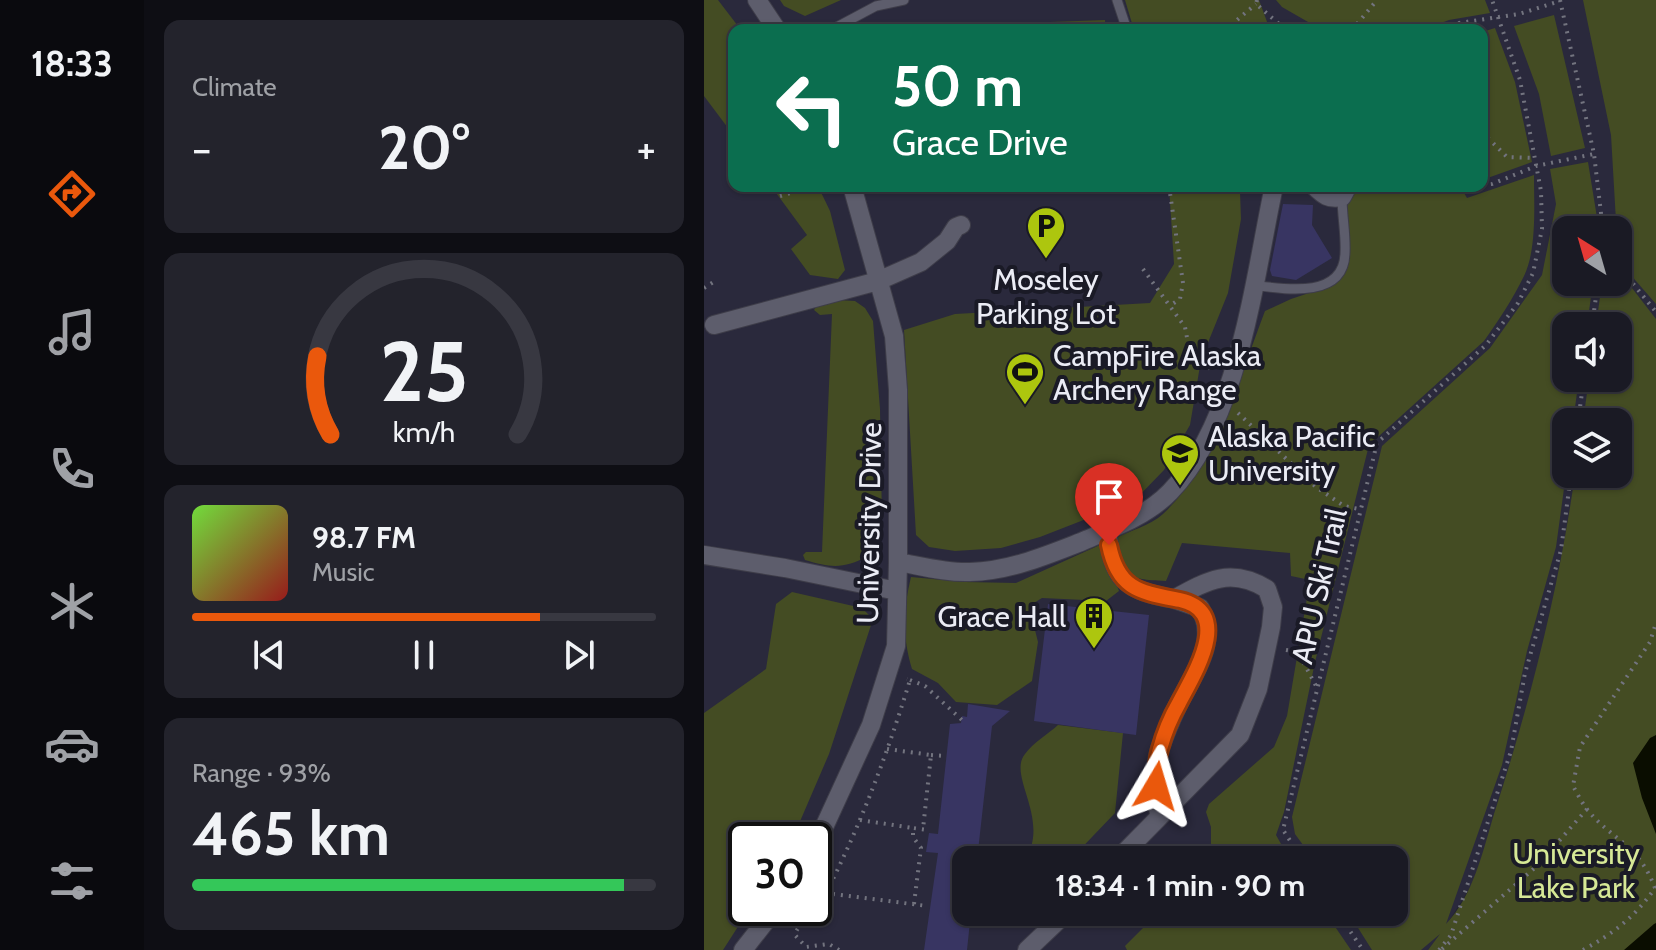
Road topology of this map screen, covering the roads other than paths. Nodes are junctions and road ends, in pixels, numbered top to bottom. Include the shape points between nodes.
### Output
1 (757, 0) edge
2 (904, 0) edge
3 (1117, 0) edge
4 (773, 24) edge
5 (842, 24) edge
6 (1125, 24) edge
7 (854, 192) edge
8 (1273, 192) edge
9 (1321, 192) edge
10 (1342, 192) edge
11 (1345, 192) edge
12 (961, 225) dead end
13 (878, 281) junction
14 (1253, 285) junction
15 (714, 325) dead end
16 (1107, 530) junction
17 (704, 555) edge
18 (898, 562) junction
19 (897, 591) junction
20 (1174, 599) junction
21 (1159, 816) junction
22 (826, 822) edge
23 (1130, 846) edge
24 (762, 926) edge
25 (1052, 926) edge
26 (743, 950) edge
27 (1027, 950) edge

1 - 4 street
2 - 5 lane via 876,6
3 - 6 lane
7 - 13 street, University Drive
8 - 14 street
9 - 10 street via 1327,197
11 - 14 lane via 1345,256 1331,282 1299,291
12 - 13 street via 921,262
13 - 15 street
13 - 18 street, University Drive via 894,336 898,390
14 - 16 street via 1243,342 1202,448 1169,493
16 - 18 street via 1005,568 969,573
16 - 20 street via 1114,566 1129,587
17 - 19 street
18 - 19 street, University Drive
19 - 22 street, University Drive via 896,646 871,725
20 - 21 street via 1200,608 1206,641 1200,666 1159,751
20 - 21 street via 1212,580 1234,576 1267,589 1273,607 1258,689 1240,735
21 - 23 street
24 - 26 street
25 - 27 street

